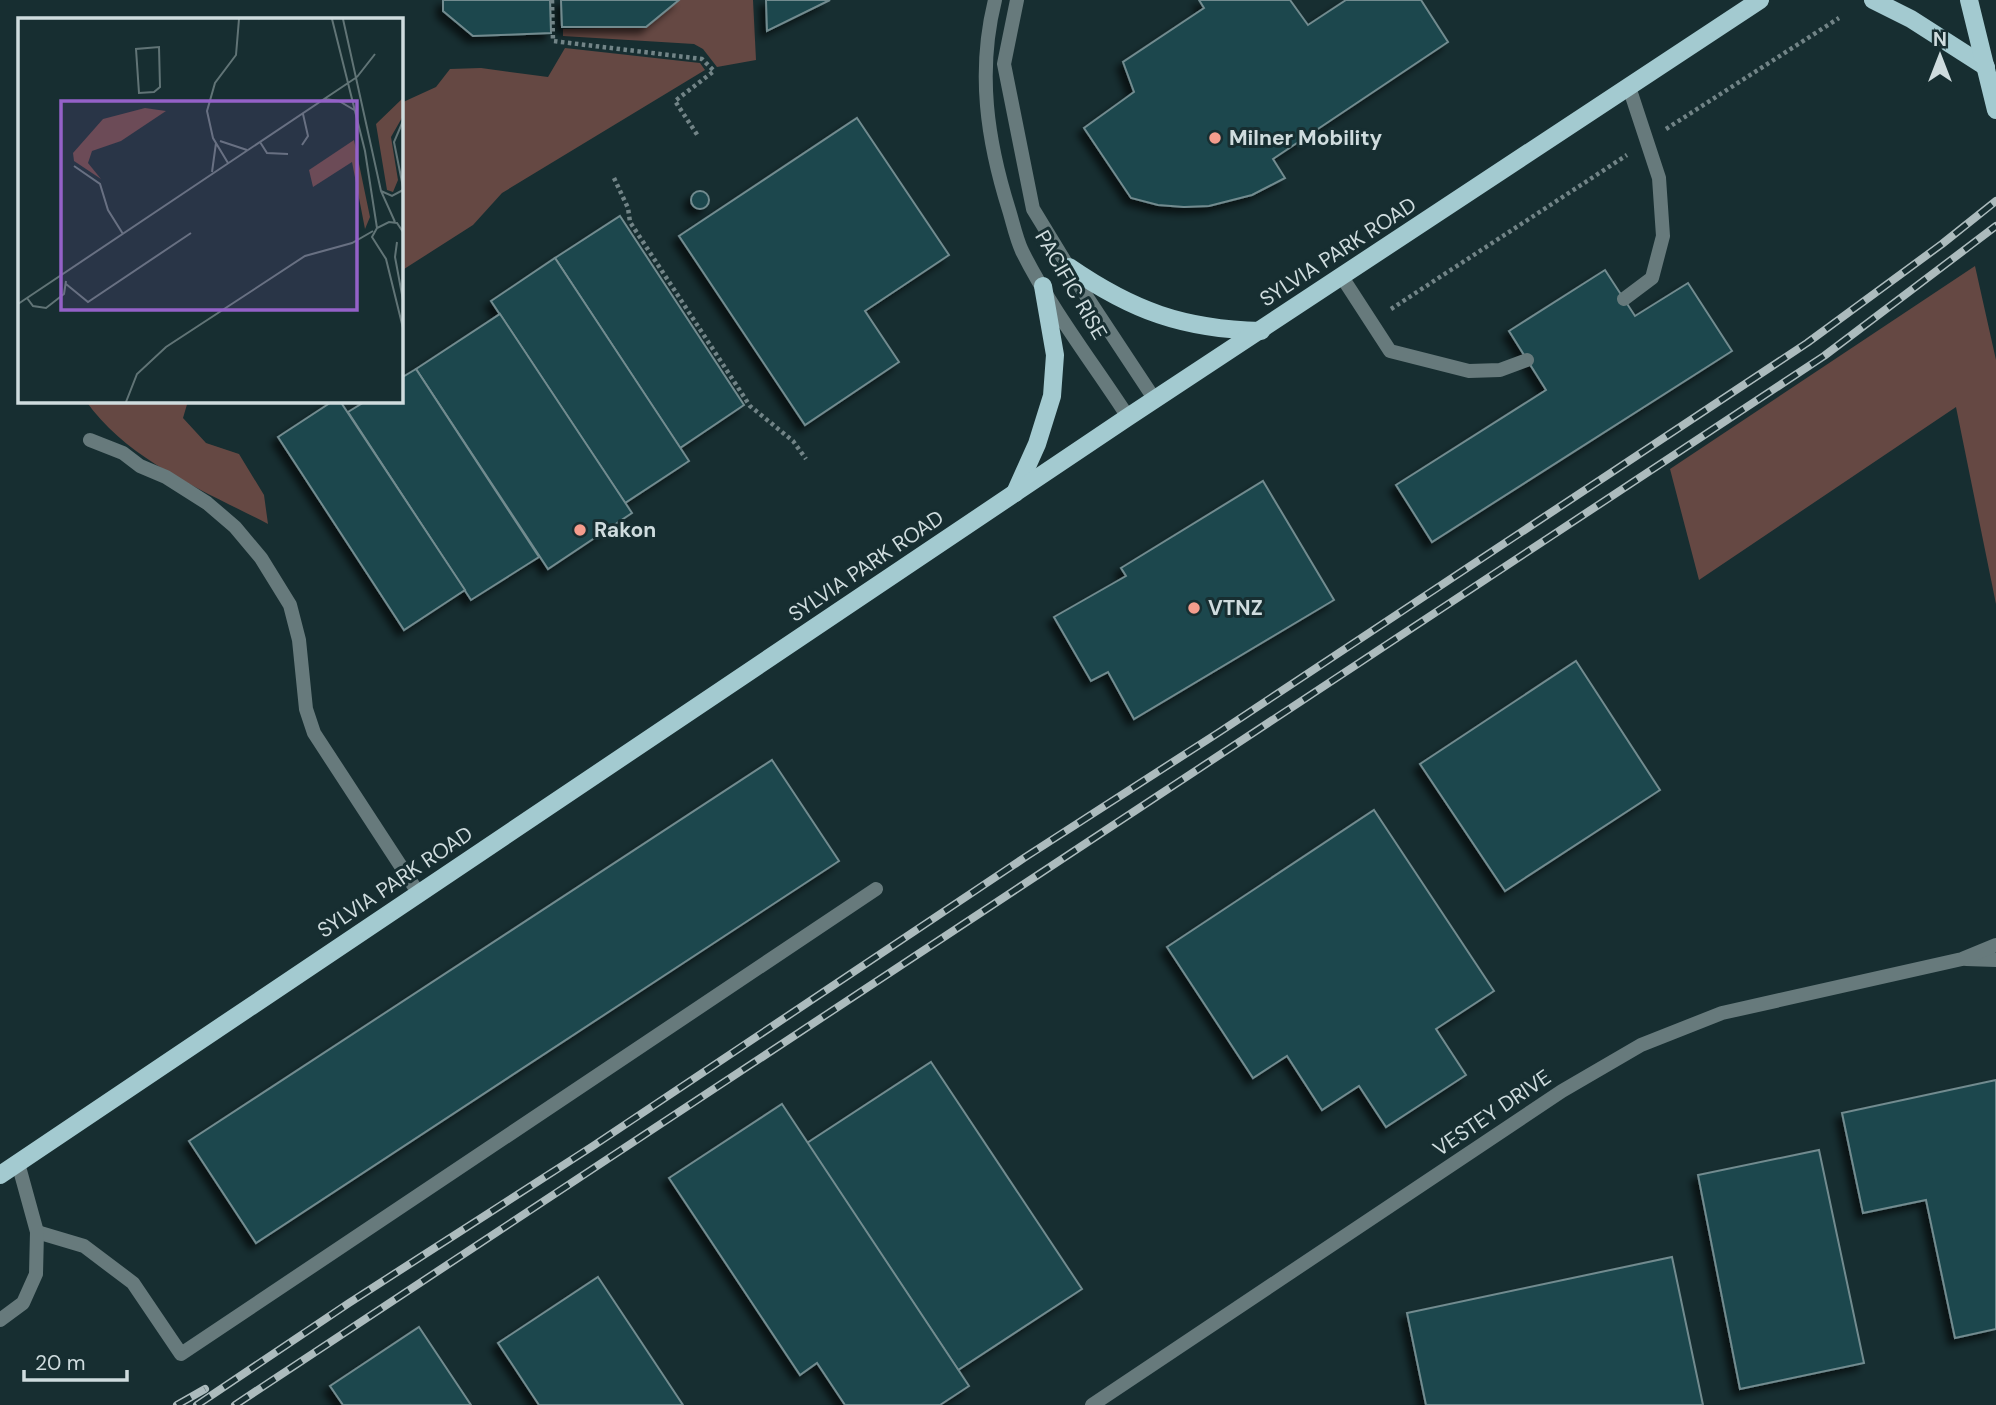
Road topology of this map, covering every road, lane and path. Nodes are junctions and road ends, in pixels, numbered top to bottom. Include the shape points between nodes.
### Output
1 (552, 0) edge
2 (995, 0) edge
3 (1017, 0) edge
4 (1760, 0) edge
5 (1873, 0) edge
6 (1969, 0) edge
7 (1839, 18) dead end
8 (1986, 67) junction
9 (1629, 87) junction
10 (1996, 110) edge
11 (698, 136) dead end
12 (1647, 142) junction
13 (614, 178) dead end
14 (1069, 267) junction
15 (1342, 277) junction
16 (1043, 286) junction
17 (1624, 299) dead end
18 (1368, 318) junction
19 (1261, 331) junction
20 (1527, 360) dead end
21 (1154, 400) junction
22 (1128, 417) junction
23 (90, 440) dead end
24 (806, 459) dead end
25 (1015, 493) junction
26 (876, 889) dead end
27 (419, 894) junction
28 (1996, 945) edge
29 (1962, 959) junction
30 (1996, 960) edge
31 (18, 1163) junction
32 (0, 1175) edge
33 (37, 1232) junction
34 (0, 1320) edge
35 (1092, 1405) edge

1 - 11 path via 553,41 702,59 714,71 675,100
2 - 16 street, PACIFIC RISE via 984,69 989,130 1021,249
3 - 14 street, PACIFIC RISE via 1004,64 1016,130 1033,209
4 - 9 main road, SYLVIA PARK ROAD
5 - 8 main road
6 - 8 main road
7 - 12 path
8 - 10 main road
9 - 12 street
9 - 15 main road, SYLVIA PARK ROAD
12 - 17 street via 1659,178 1663,236 1652,278
12 - 18 path via 1396,306
13 - 24 path via 630,222 750,407 793,441
14 - 19 main road via 1102,290 1173,321
14 - 21 street, PACIFIC RISE
15 - 18 street
15 - 19 main road, SYLVIA PARK ROAD
16 - 22 street, PACIFIC RISE
16 - 25 main road via 1055,355 1052,396
18 - 20 street via 1390,351 1469,371 1500,370
19 - 21 main road, SYLVIA PARK ROAD
21 - 22 main road, SYLVIA PARK ROAD
22 - 25 main road, SYLVIA PARK ROAD
23 - 27 street via 122,453 207,503 261,558 290,605 314,733
25 - 27 main road, SYLVIA PARK ROAD
26 - 33 street via 181,1354 133,1283 84,1246
27 - 31 main road, SYLVIA PARK ROAD
28 - 29 street, VESTEY DRIVE
29 - 30 street, VESTEY DRIVE
29 - 35 street, VESTEY DRIVE via 1721,1013 1641,1045 1562,1091
31 - 32 main road, SYLVIA PARK ROAD
31 - 33 street
33 - 34 street via 36,1274 23,1303

